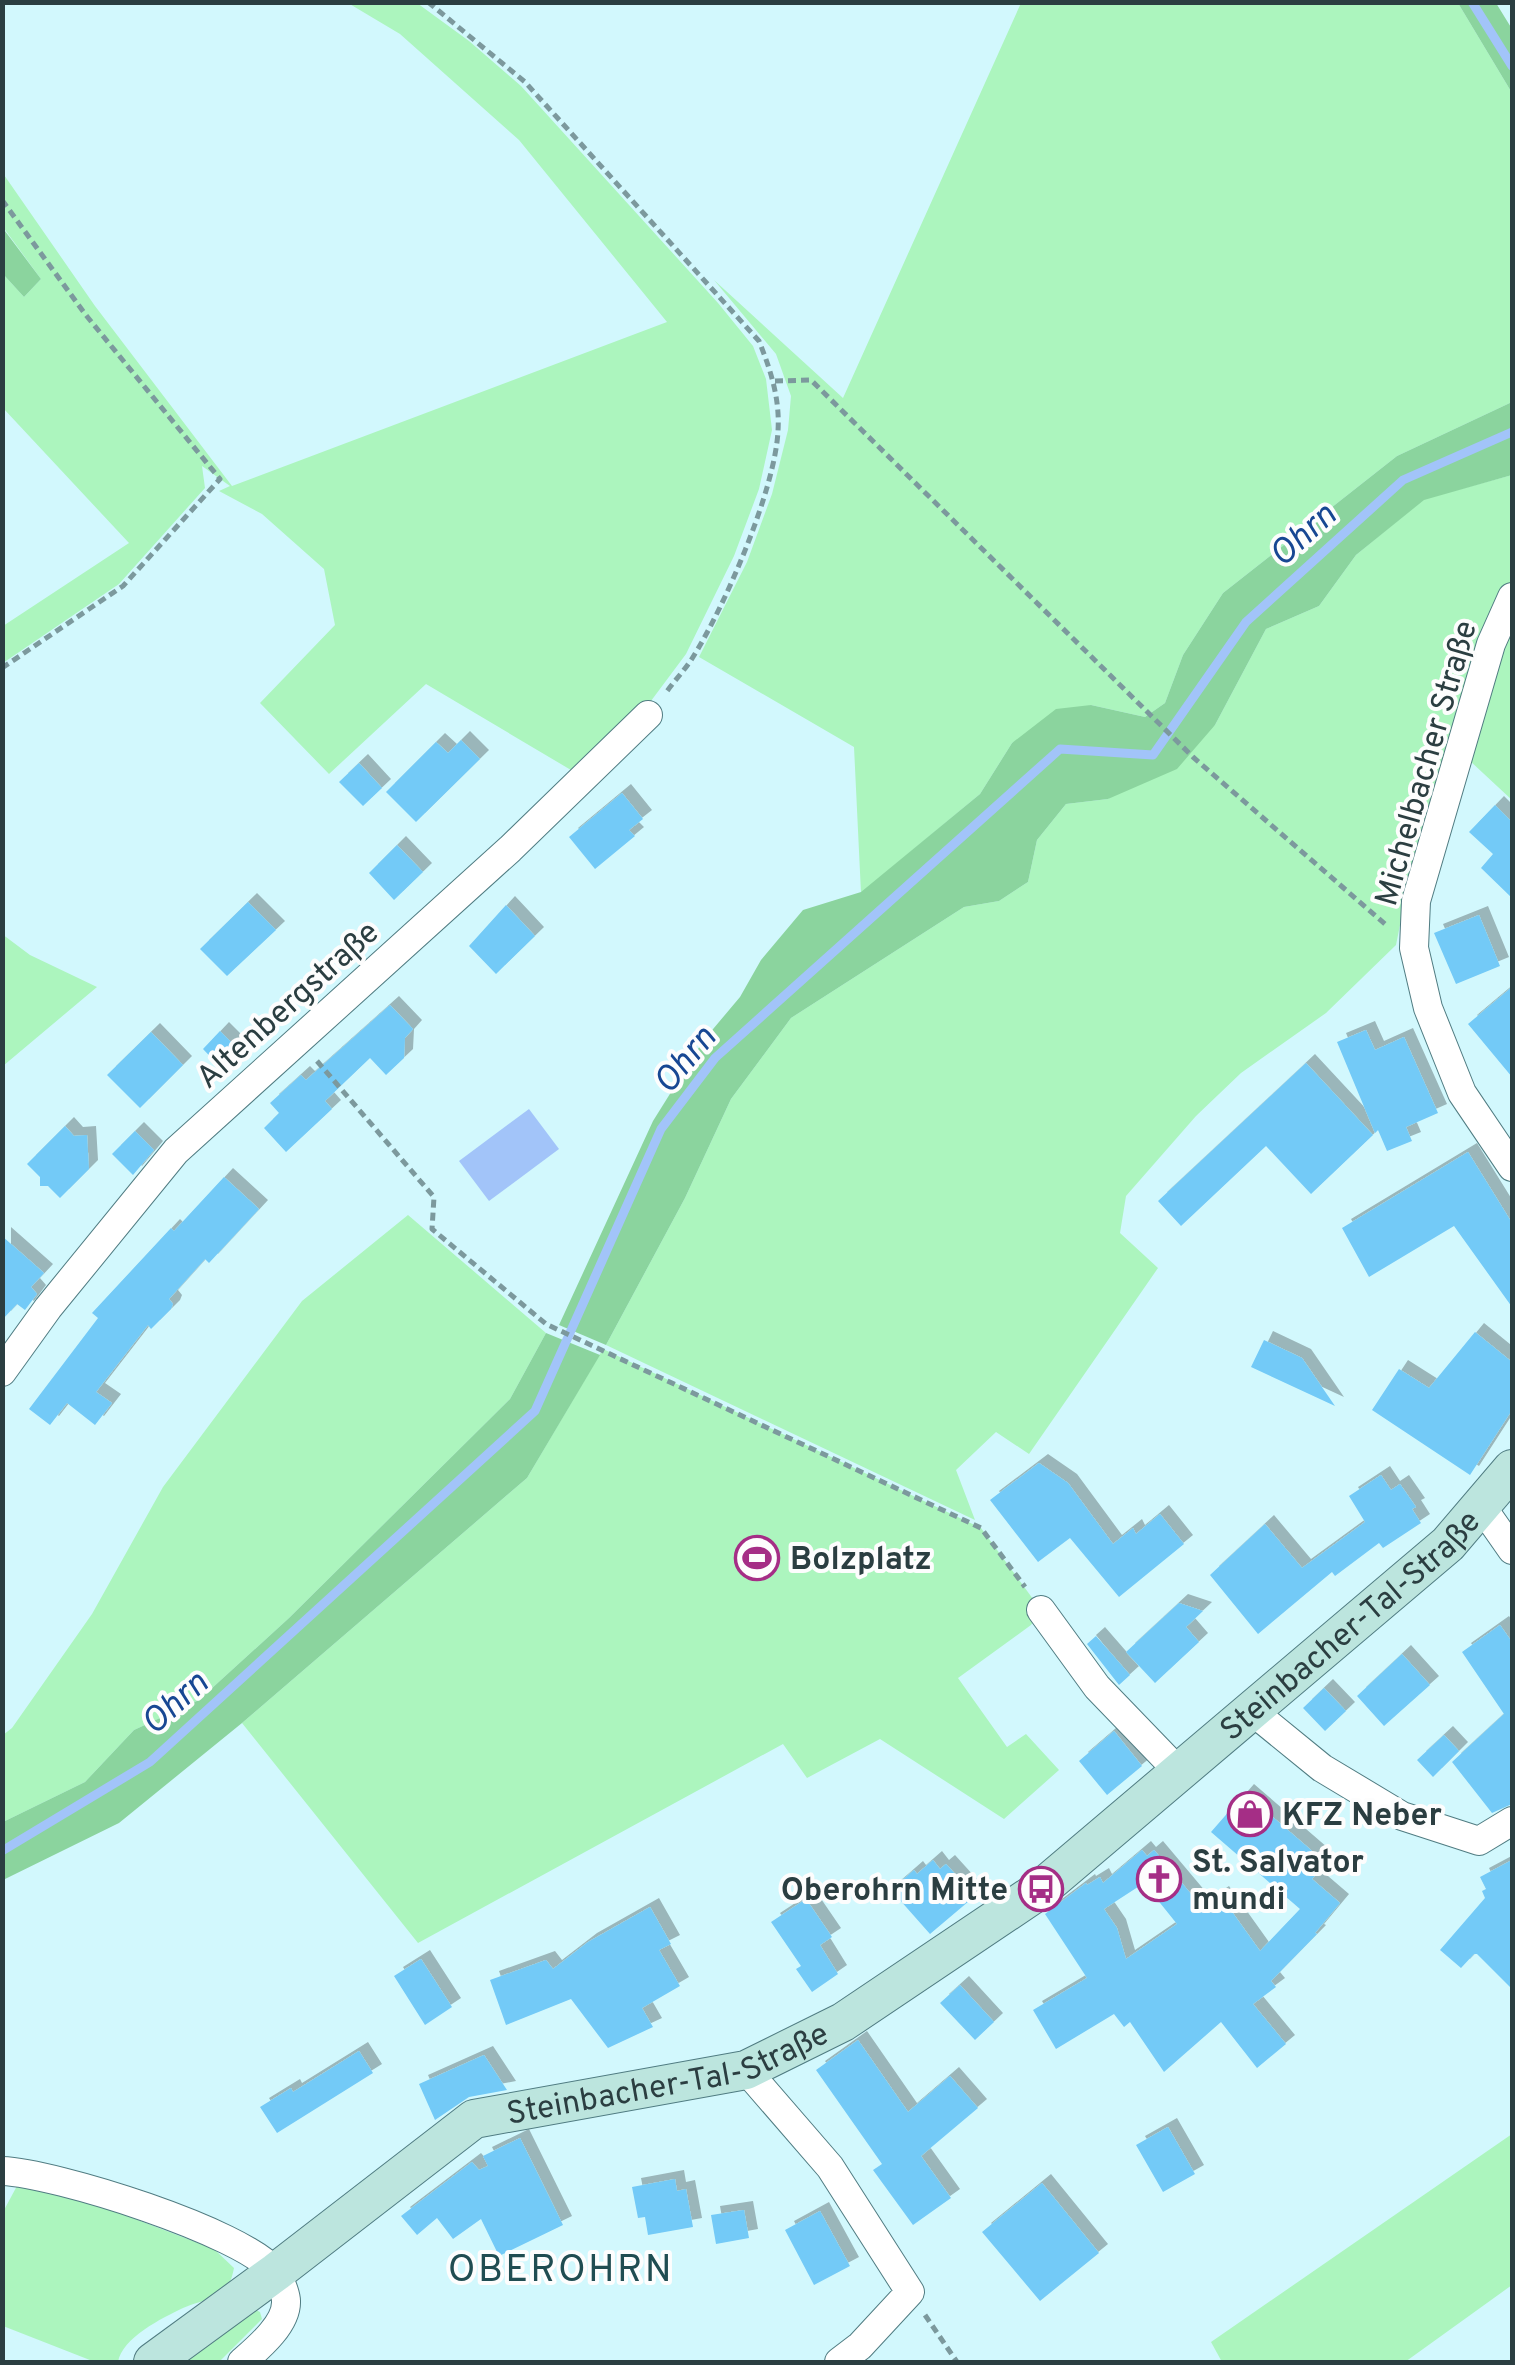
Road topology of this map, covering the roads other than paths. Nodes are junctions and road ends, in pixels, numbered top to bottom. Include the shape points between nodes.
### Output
1 (1512, 596) edge
2 (648, 715) road end
3 (1512, 1167) edge
4 (2, 1372) edge
5 (1512, 1469) edge
6 (1482, 1507) junction
7 (1512, 1550) edge
8 (1040, 1610) road end
9 (1252, 1712) junction
10 (1178, 1772) junction
11 (1512, 1821) edge
12 (746, 2070) junction
13 (2, 2170) edge
14 (276, 2272) junction
15 (152, 2362) edge
16 (242, 2362) edge
17 (839, 2362) edge

1 - 3 street, Michelbacher Straße via 1491,644 1416,901 1414,948 1428,1008 1462,1093
2 - 4 street, Altenbergstraße via 176,1151
5 - 6 main road, Steinbacher-Tal-Straße
6 - 7 street
6 - 9 main road, Steinbacher-Tal-Straße
8 - 10 street via 1097,1688
9 - 10 main road, Steinbacher-Tal-Straße
9 - 11 street via 1322,1768 1402,1816 1478,1840
10 - 12 main road, Steinbacher-Tal-Straße via 1041,1889 843,2022
12 - 14 main road, Steinbacher-Tal-Straße via 474,2119
12 - 17 street via 830,2167 910,2292
13 - 14 street via 89,2187 159,2213 241,2246
14 - 15 main road, Steinbacher-Tal-Straße
14 - 16 street via 286,2301 281,2318

